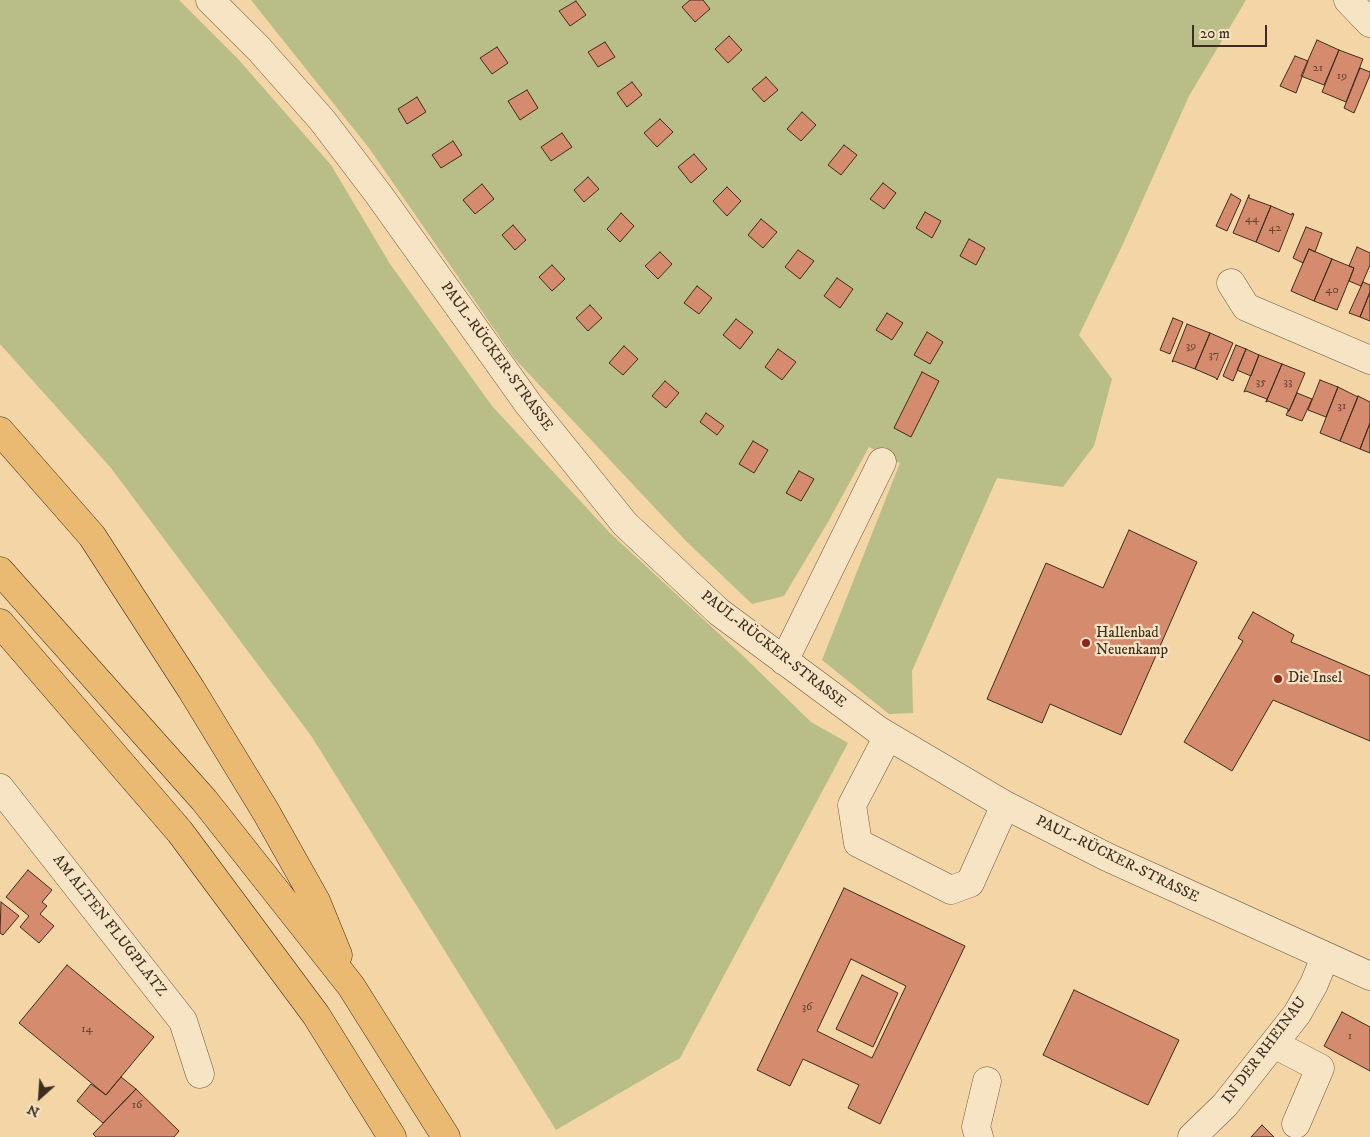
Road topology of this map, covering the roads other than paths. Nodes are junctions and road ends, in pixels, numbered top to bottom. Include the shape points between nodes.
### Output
1 (210, 0) edge
2 (1348, 0) edge
3 (1370, 23) edge
4 (1231, 283) dead end
5 (1370, 360) edge
6 (0, 431) edge
7 (882, 462) dead end
8 (0, 571) edge
9 (0, 623) edge
10 (784, 660) junction
11 (888, 736) junction
12 (0, 788) edge
13 (1005, 805) junction
14 (1325, 957) junction
15 (1367, 968) edge
16 (351, 986) junction
17 (1274, 1044) junction
18 (200, 1074) dead end
19 (987, 1081) dead end
20 (1296, 1124) dead end
21 (392, 1137) edge
22 (446, 1137) edge
23 (979, 1137) edge
24 (1192, 1137) edge

1 - 10 street, PAUL-RÜCKER-STRASSE via 322,120 529,405 625,524 719,612
2 - 3 street
4 - 5 street via 1246,307
6 - 16 highway via 92,536 191,688 316,901
7 - 10 street
8 - 16 highway via 204,800
9 - 21 highway via 180,832 316,1015
10 - 11 street, PAUL-RÜCKER-STRASSE
11 - 13 street, PAUL-RÜCKER-STRASSE
11 - 13 street via 852,805 858,843 951,890 970,883
12 - 18 street, AM ALTEN FLUGPLATZ via 183,1021
13 - 14 street, PAUL-RÜCKER-STRASSE via 1107,857
14 - 15 street, PAUL-RÜCKER-STRASSE
14 - 17 street, IN DER RHEINAU via 1297,1014
16 - 22 highway
17 - 20 street via 1320,1068
17 - 24 street, IN DER RHEINAU via 1225,1105
19 - 23 street via 976,1127

